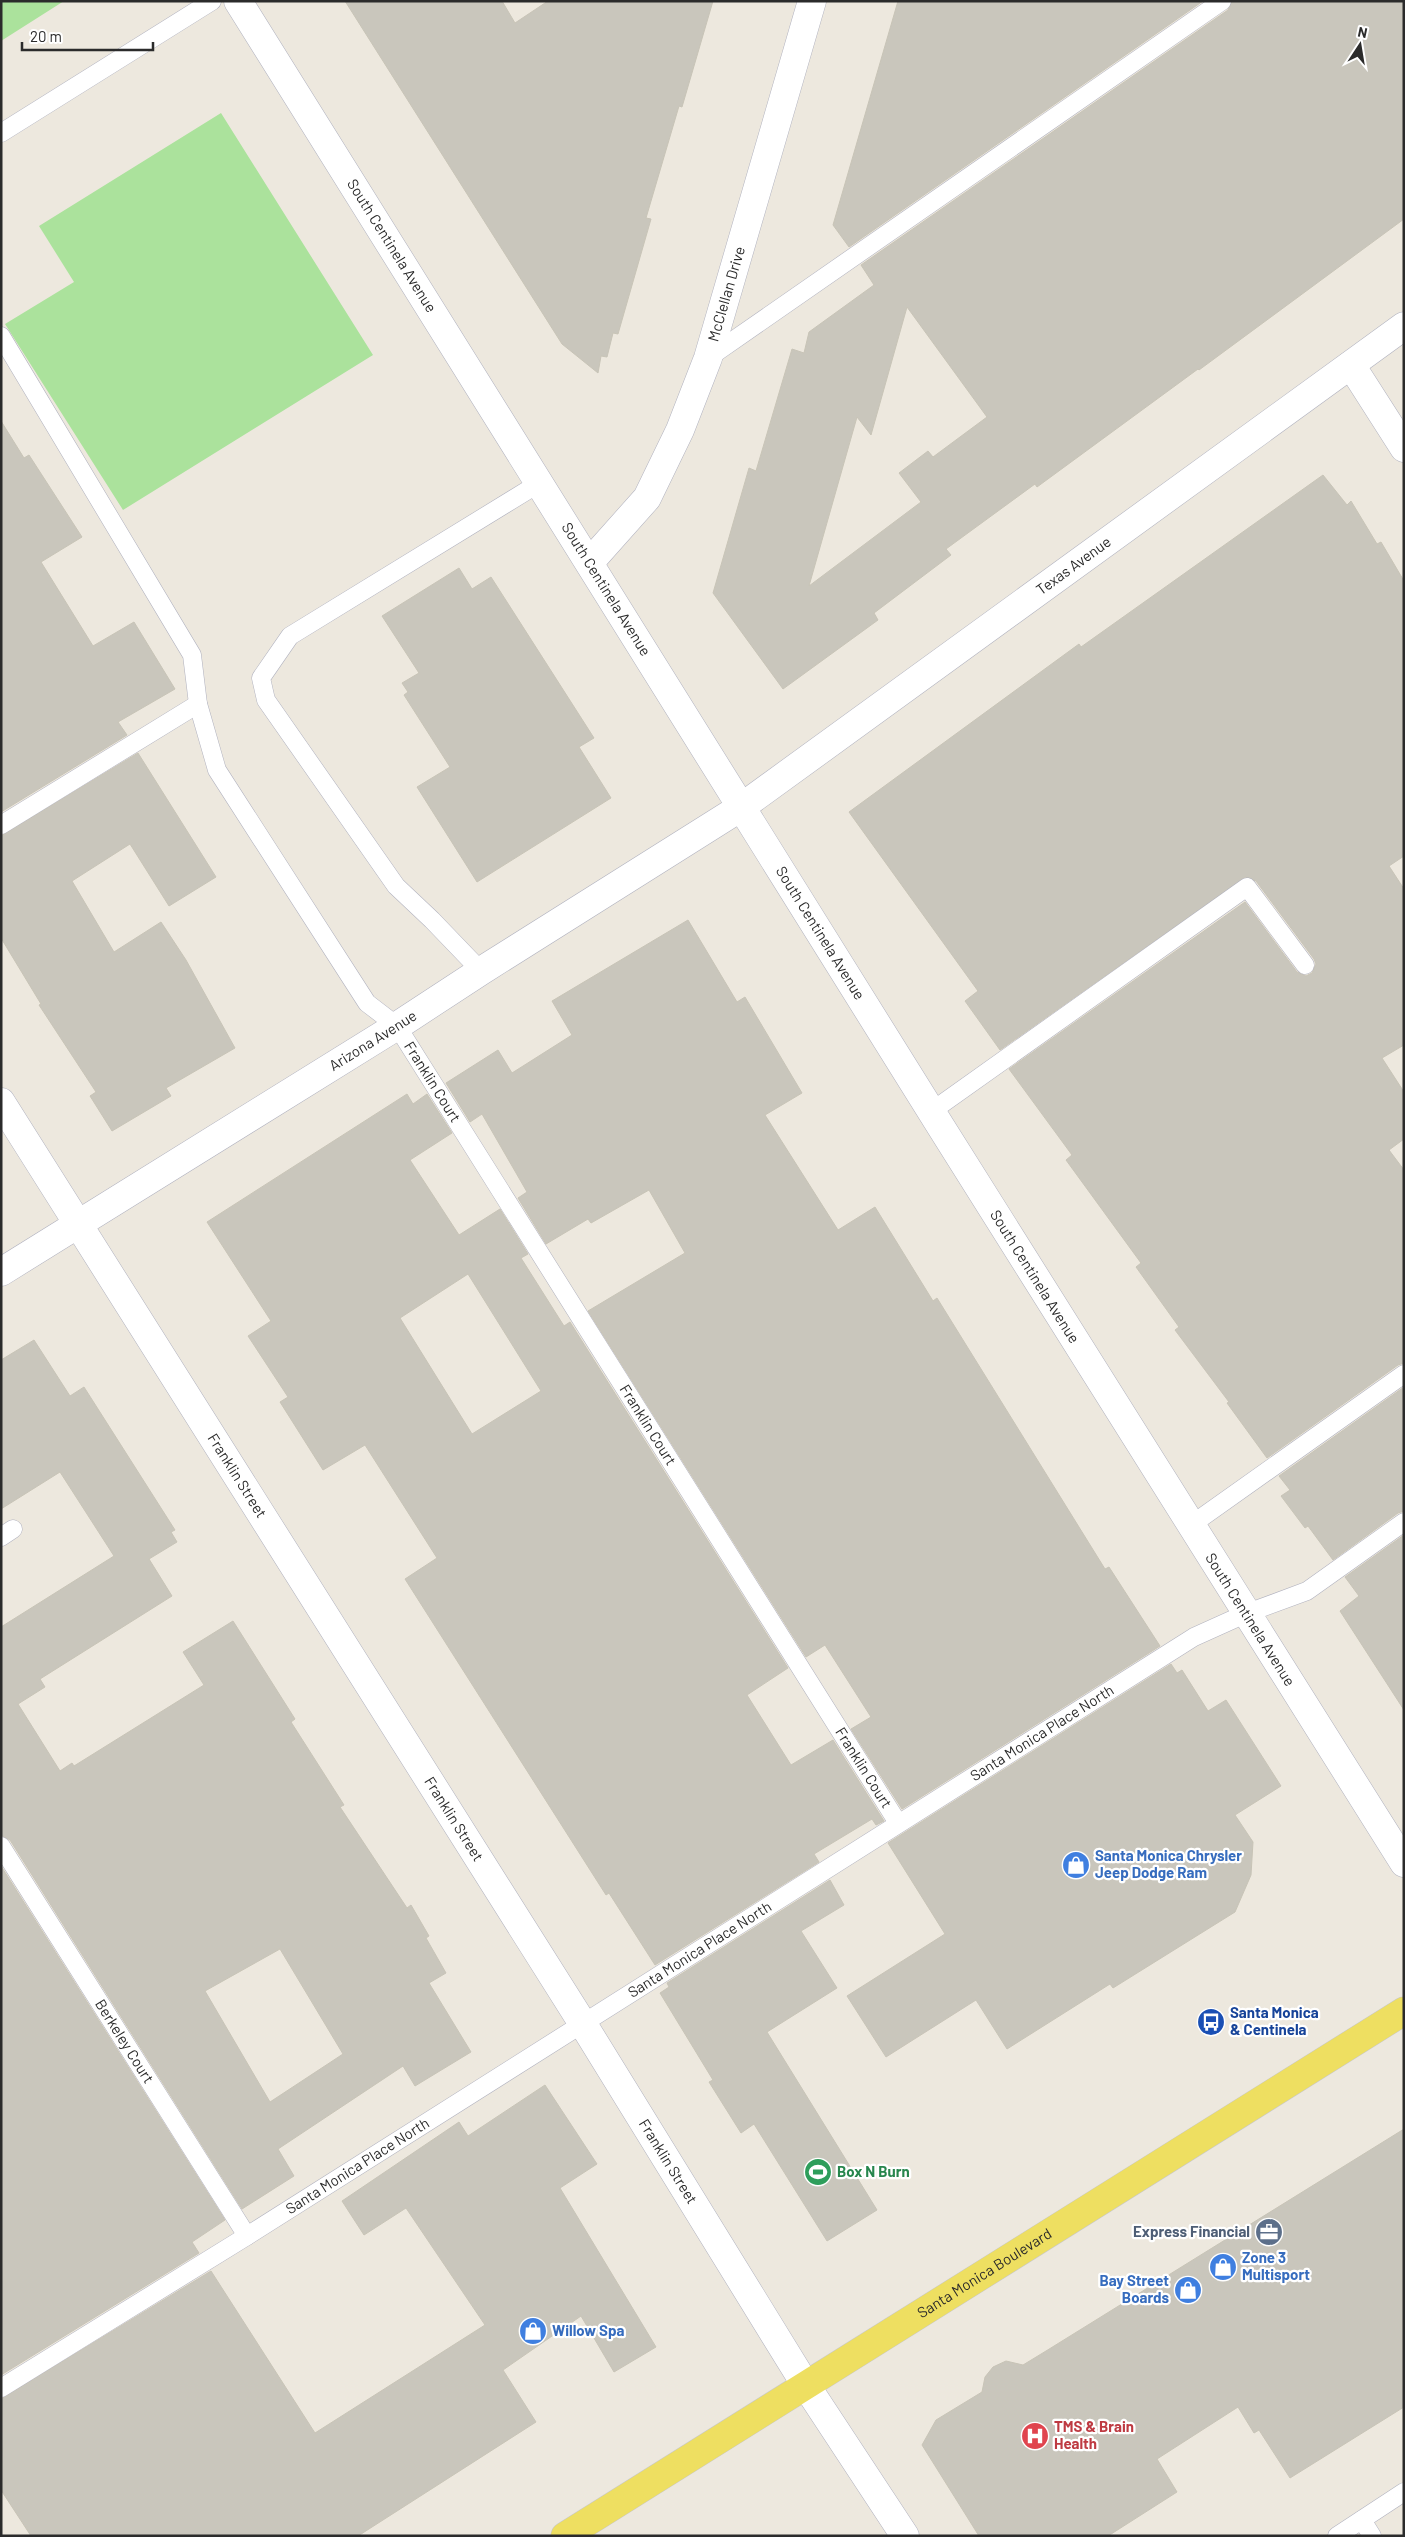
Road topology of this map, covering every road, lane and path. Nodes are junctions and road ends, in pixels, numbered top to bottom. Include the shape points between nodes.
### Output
1 (212, 1) edge
2 (238, 1) edge
3 (812, 1) edge
4 (1222, 1) edge
5 (1, 134) edge
6 (1404, 326) edge
7 (1, 336) edge
8 (708, 358) junction
9 (1351, 366) junction
10 (1404, 448) edge
11 (541, 482) junction
12 (590, 562) junction
13 (198, 704) junction
14 (742, 806) junction
15 (1, 825) edge
16 (1305, 965) dead end
17 (480, 971) junction
18 (398, 1026) junction
19 (1, 1102) edge
20 (932, 1111) junction
21 (77, 1224) junction
22 (1, 1272) edge
23 (1404, 1374) edge
24 (1404, 1522) edge
25 (1191, 1525) junction
26 (1245, 1614) junction
27 (898, 1823) junction
28 (1, 1846) edge
29 (1404, 1862) edge
30 (1404, 2012) edge
31 (583, 2024) junction
32 (247, 2236) junction
33 (805, 2384) junction
34 (1, 2388) edge
35 (1404, 2492) edge
36 (1362, 2520) junction
37 (565, 2536) edge
38 (905, 2536) edge
39 (1337, 2536) edge
40 (1372, 2536) edge

1 - 5 lane
2 - 11 street, South Centinela Avenue
3 - 8 street, McClellan Drive
4 - 8 lane
6 - 9 street, Texas Avenue
7 - 13 lane via 192,655
8 - 12 street, McClellan Drive via 680,430 647,498
9 - 10 street
9 - 14 street, Texas Avenue
11 - 12 street, South Centinela Avenue
11 - 17 lane via 290,636 261,678 266,700 396,886
12 - 14 street, South Centinela Avenue
13 - 15 lane
13 - 18 lane via 218,770 367,1003
14 - 17 street, Arizona Avenue
14 - 20 street, South Centinela Avenue
16 - 20 lane via 1247,887
17 - 18 street, Arizona Avenue
18 - 21 street, Arizona Avenue
18 - 27 lane, Franklin Court
19 - 21 street, Franklin Street
20 - 25 street, South Centinela Avenue
21 - 22 street, Arizona Avenue
21 - 31 street, Franklin Street
23 - 25 lane
24 - 26 lane, Santa Monica Place North via 1307,1591
25 - 26 street, South Centinela Avenue
26 - 27 lane, Santa Monica Place North via 1194,1637
26 - 29 street, South Centinela Avenue
27 - 31 lane, Santa Monica Place North
28 - 32 lane, Berkeley Court
30 - 33 main road, Santa Monica Boulevard
31 - 32 lane, Santa Monica Place North
31 - 33 street, Franklin Street
32 - 34 lane, Santa Monica Place North
33 - 37 main road, Santa Monica Boulevard
33 - 38 street, Franklin Street
35 - 36 lane
36 - 39 lane
36 - 40 lane

